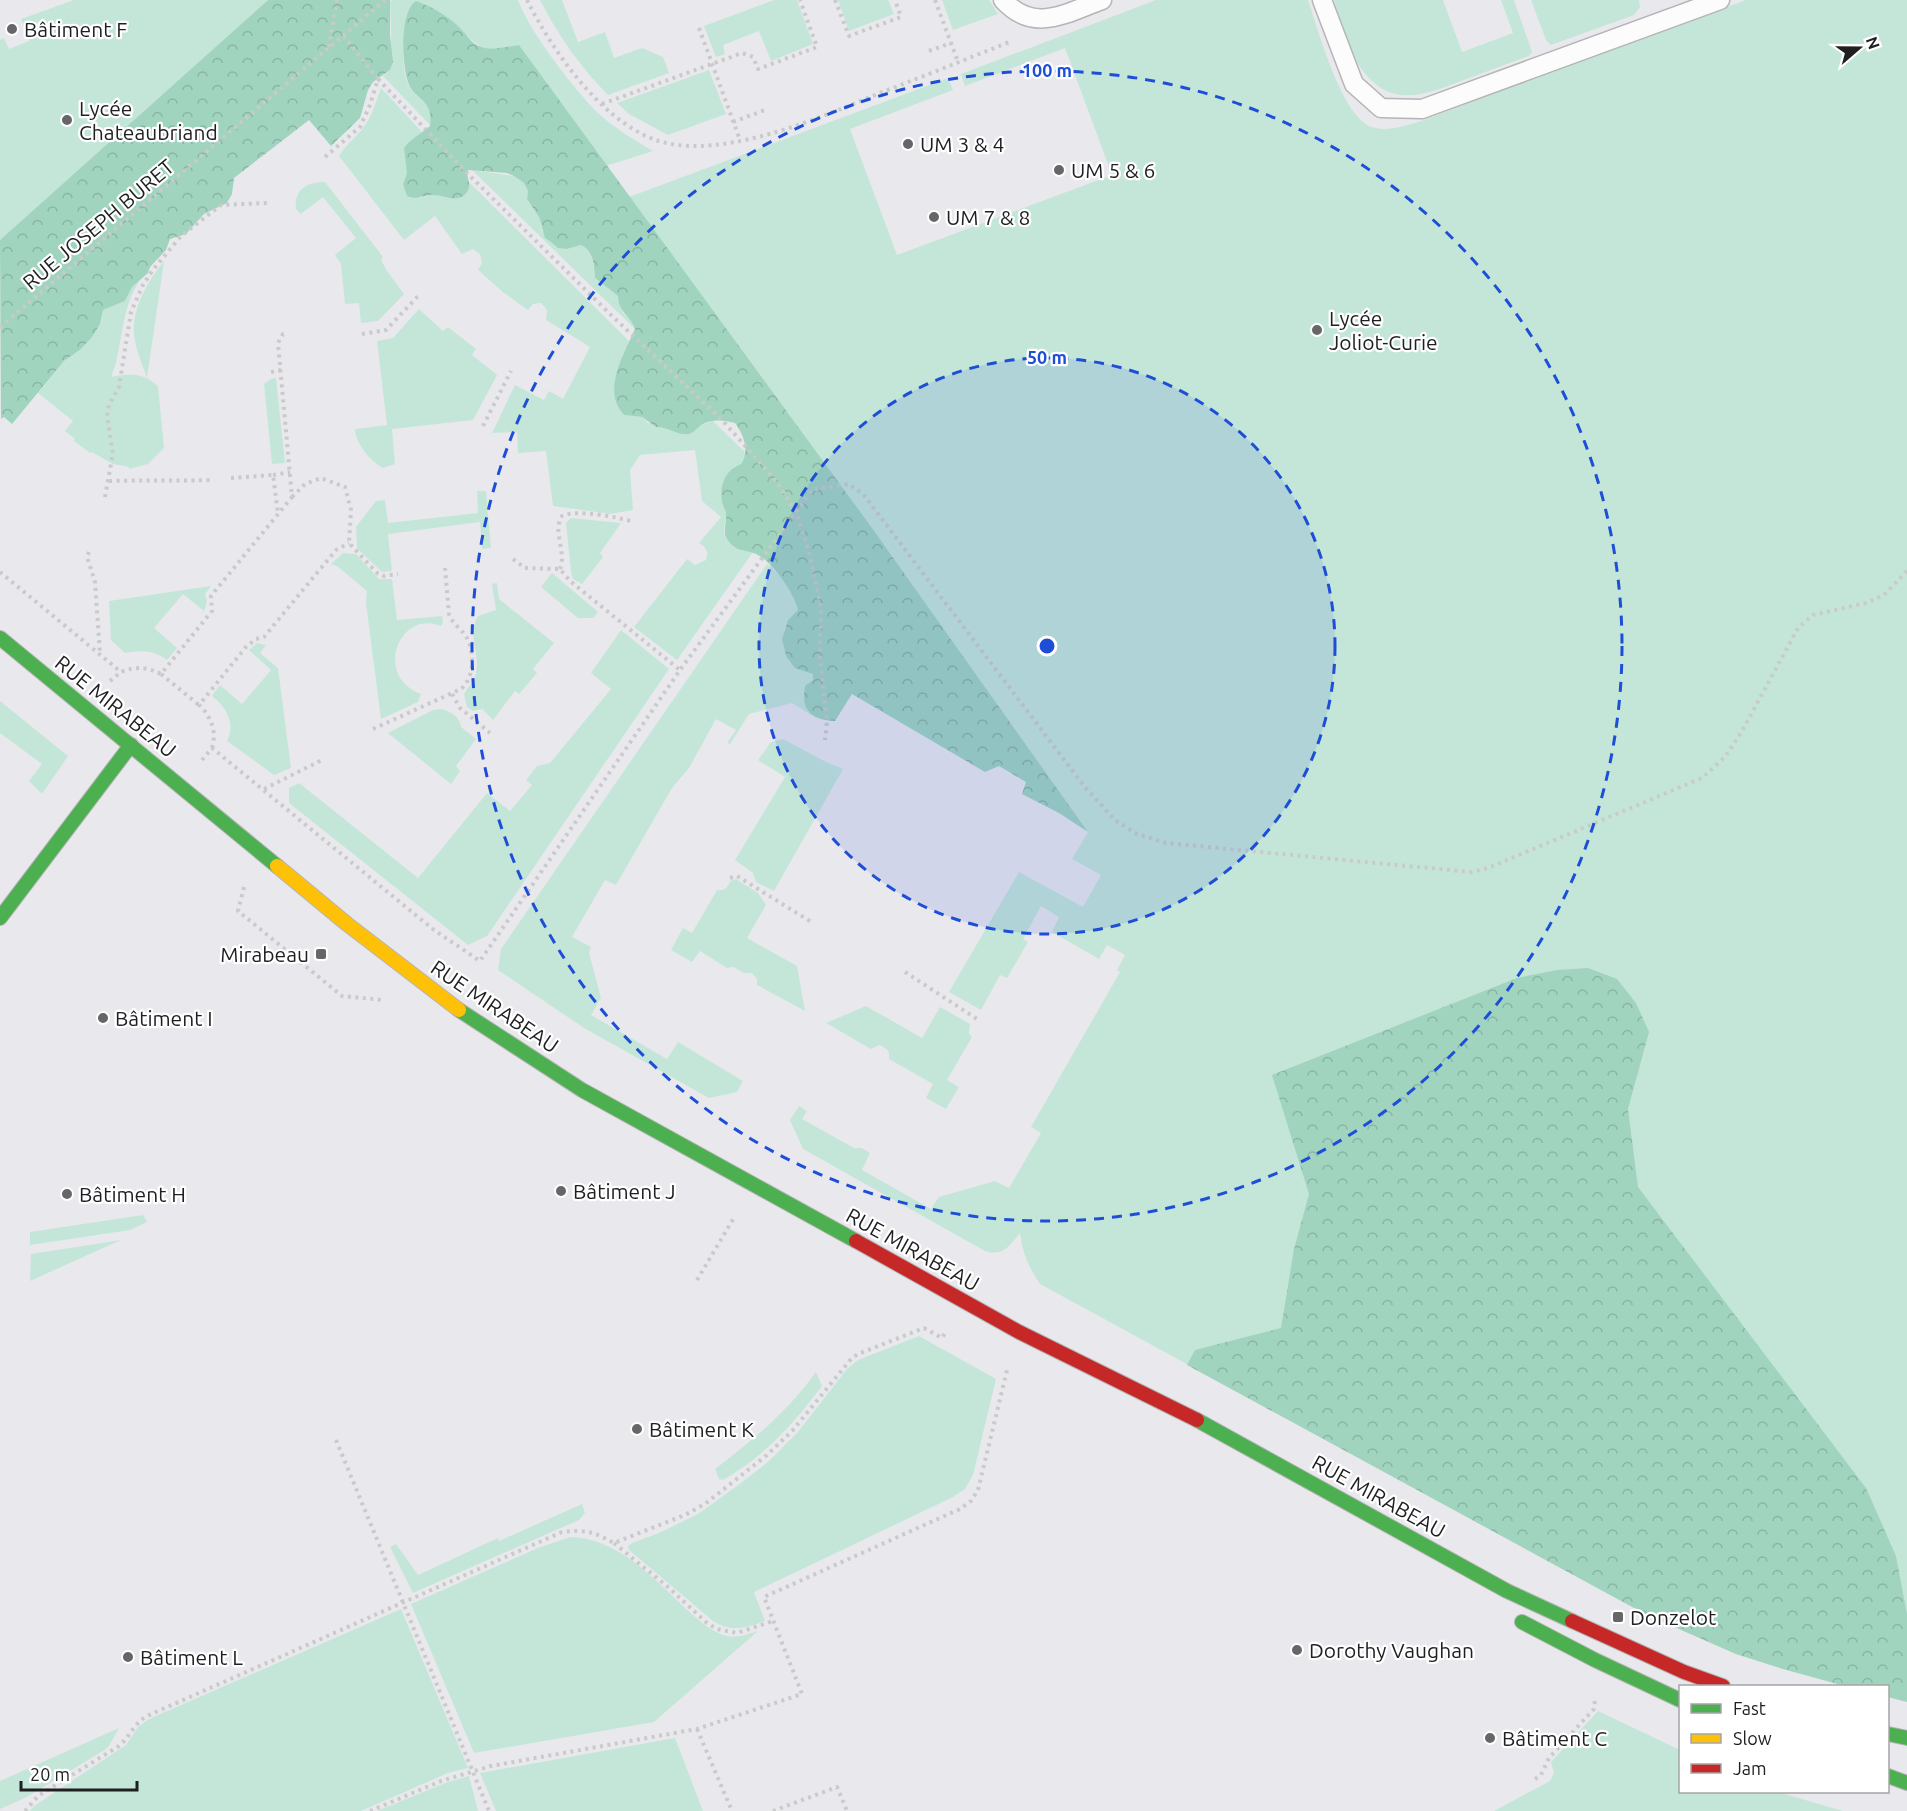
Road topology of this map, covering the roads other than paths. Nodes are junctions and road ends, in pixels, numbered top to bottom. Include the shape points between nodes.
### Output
1 (1003, 0) edge
2 (1102, 0) edge
3 (1322, 0) edge
4 (1720, 0) edge
5 (0, 638) edge
6 (131, 745) junction
7 (0, 918) edge
8 (1019, 1332) junction
9 (1129, 1401) dead end
10 (1507, 1614) dead end
11 (1720, 1685) edge
12 (1679, 1700) edge
13 (1889, 1734) edge
14 (1907, 1738) edge
15 (1889, 1777) edge
16 (1907, 1783) edge

1 - 2 lane via 1032,19 1048,19
3 - 4 lane via 1354,84 1381,108 1422,109
5 - 6 street, RUE MIRABEAU
6 - 7 street
6 - 8 street, RUE MIRABEAU via 347,924 506,1042 582,1090
8 - 9 street, RUE MIRABEAU
8 - 11 street, RUE MIRABEAU via 1199,1421 1507,1591 1674,1668
10 - 12 street
13 - 14 street
15 - 16 street

